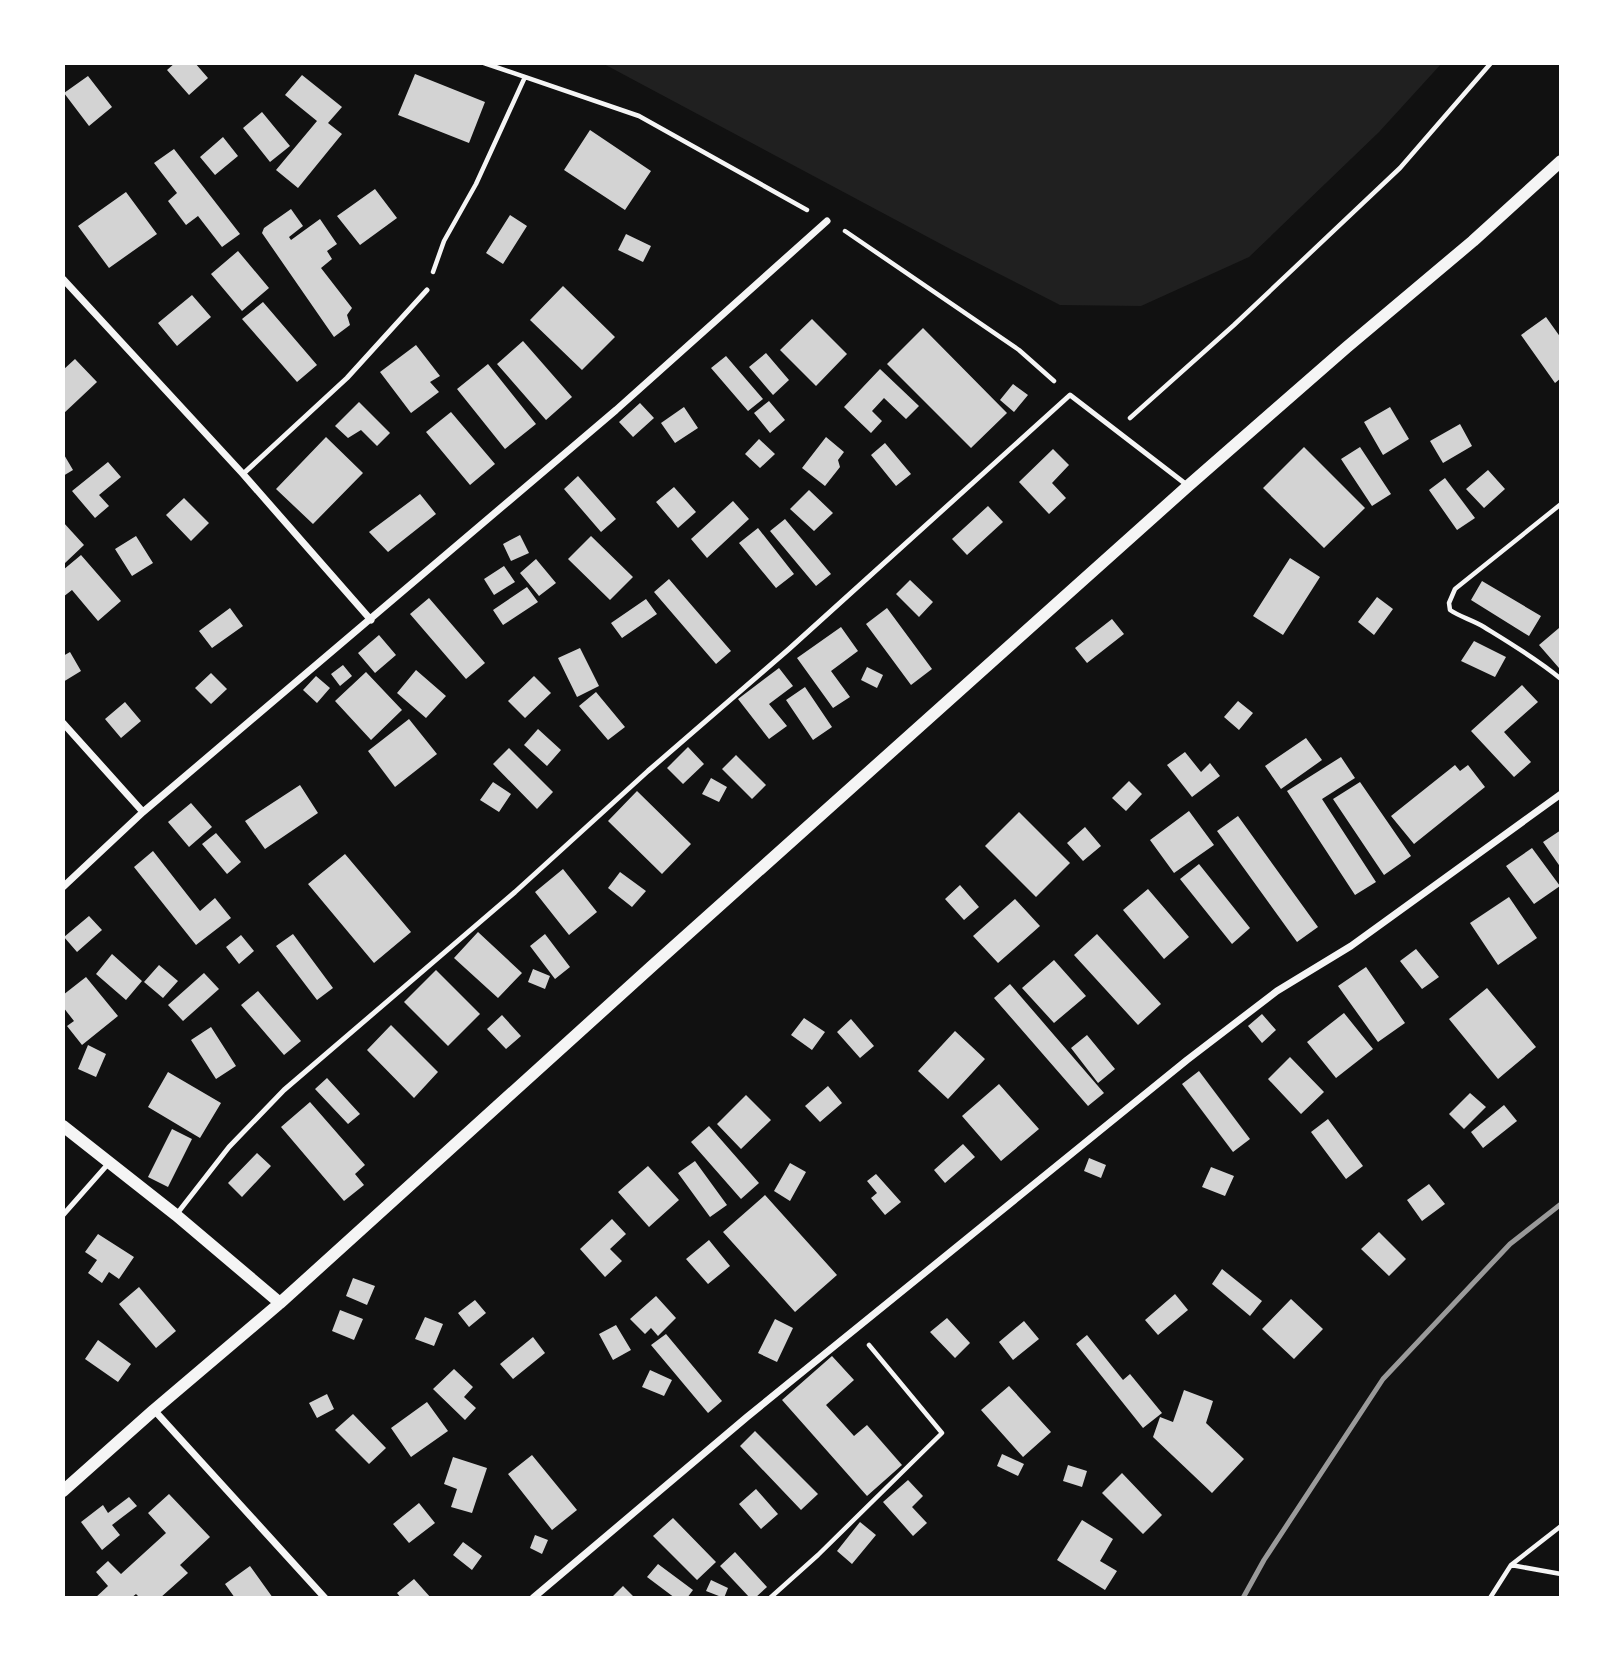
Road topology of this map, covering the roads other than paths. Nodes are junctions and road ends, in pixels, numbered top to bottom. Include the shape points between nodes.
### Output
1 (1561, 161) edge
2 (827, 222) road end
3 (63, 279) edge
4 (427, 290) road end
5 (243, 474) junction
6 (1188, 486) junction
7 (371, 620) junction
8 (63, 723) edge
9 (1561, 794) edge
10 (144, 812) junction
11 (63, 887) edge
12 (63, 1126) edge
13 (110, 1161) junction
14 (176, 1214) junction
15 (63, 1215) edge
16 (280, 1303) junction
17 (154, 1410) junction
18 (63, 1492) edge
19 (326, 1598) edge
20 (533, 1598) edge

1 - 6 street
2 - 7 street
3 - 5 street
4 - 5 lane via 347,378
5 - 7 street
6 - 14 lane via 1070,395 789,649 285,1090 229,1147
6 - 16 street
7 - 10 street
8 - 10 street
9 - 20 street via 1351,946 1277,991 1177,1068 855,1328
10 - 11 street
12 - 13 street
13 - 14 street
13 - 15 lane
14 - 16 street
16 - 17 street
17 - 18 street
17 - 19 street

